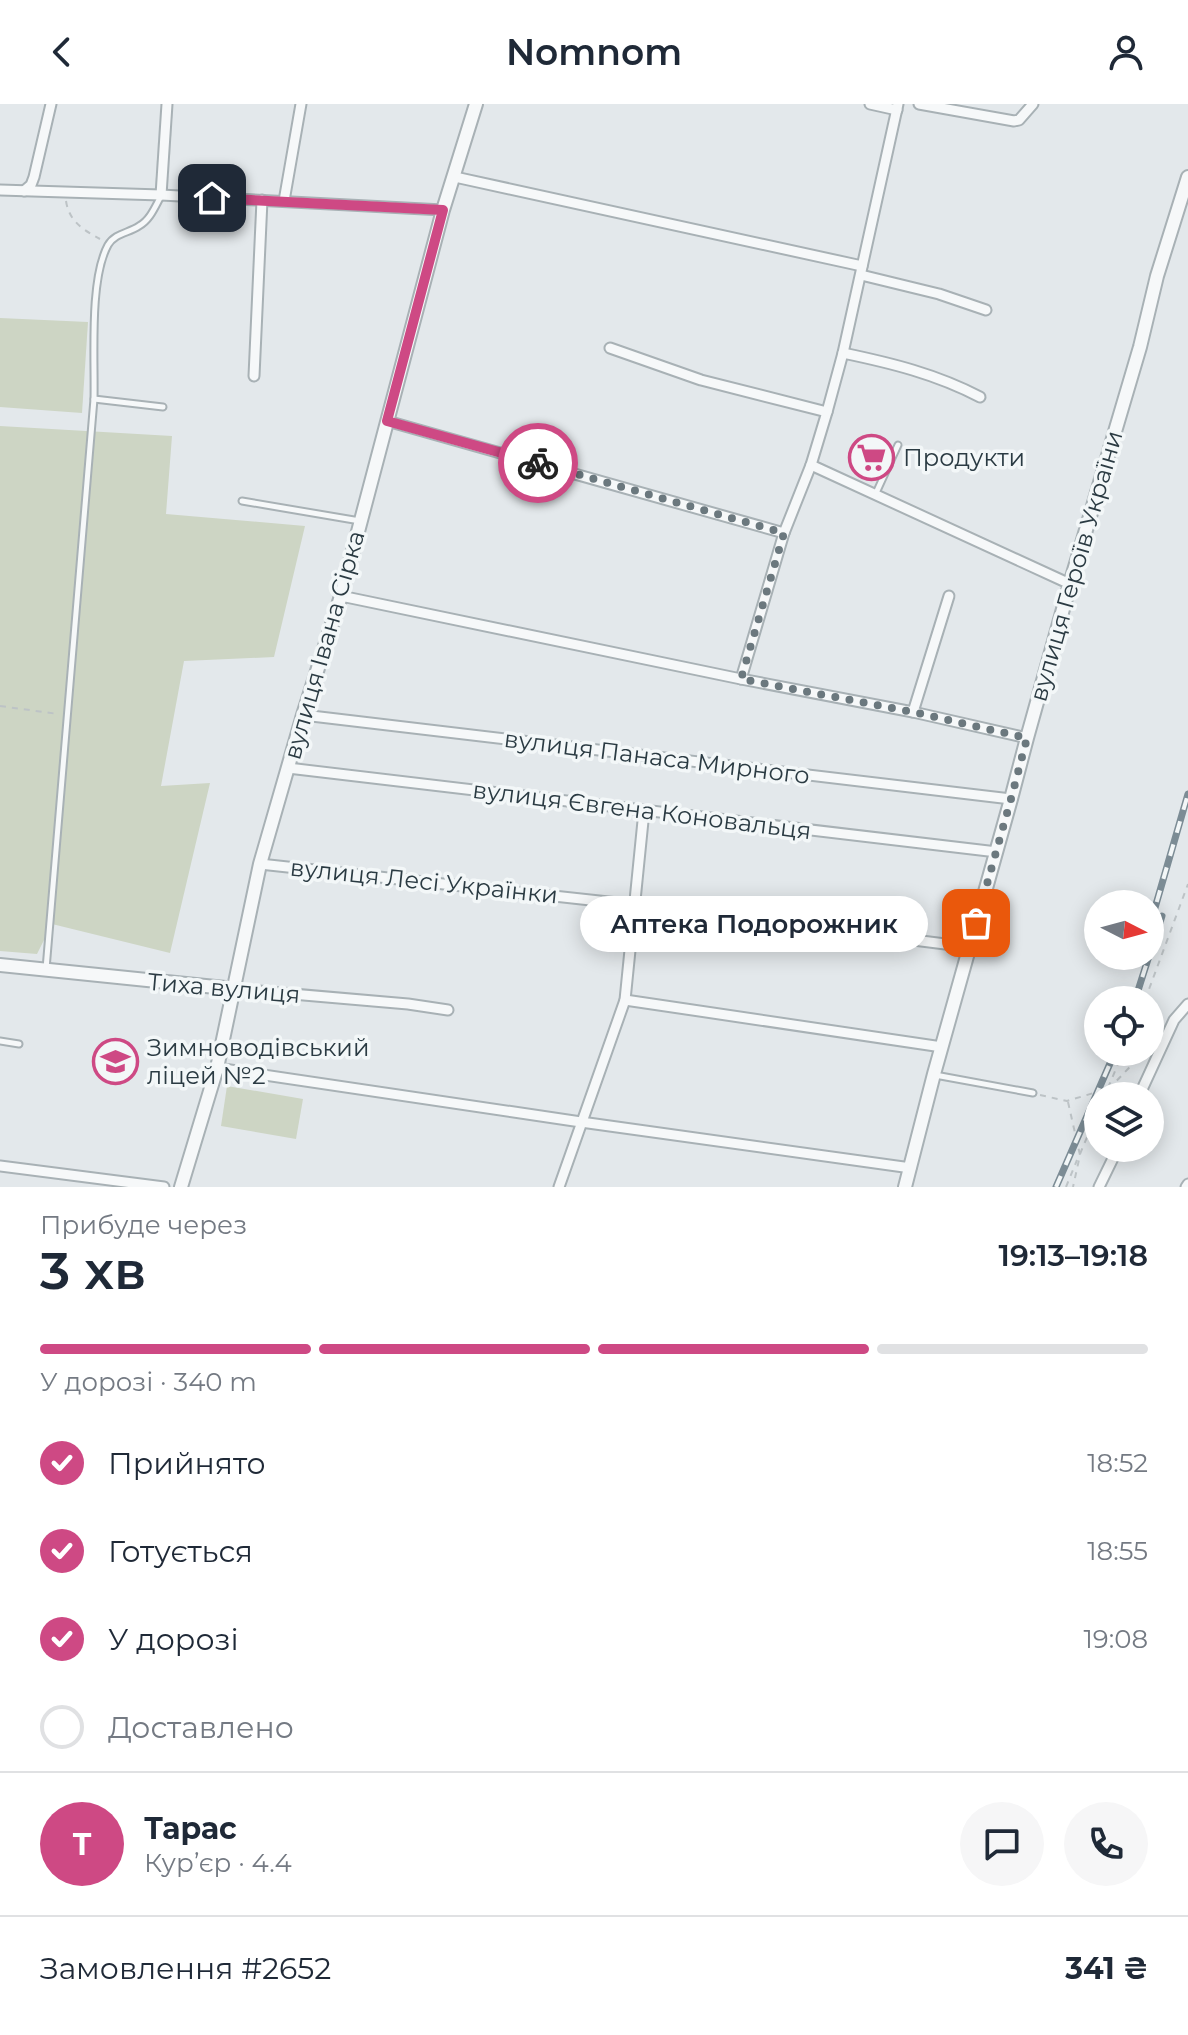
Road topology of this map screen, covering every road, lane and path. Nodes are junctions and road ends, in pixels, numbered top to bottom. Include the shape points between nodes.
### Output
1 (51, 104) edge
2 (167, 104) edge
3 (301, 104) edge
4 (476, 104) edge
5 (870, 104) edge
6 (919, 104) edge
7 (1033, 104) edge
8 (898, 107) edge
9 (455, 177) junction
10 (1188, 177) edge
11 (0, 190) edge
12 (24, 191) junction
13 (65, 192) junction
14 (161, 195) junction
15 (262, 200) junction
16 (284, 201) junction
17 (443, 210) junction
18 (109, 245) junction
19 (861, 271) junction
20 (986, 310) dead end
21 (610, 348) dead end
22 (843, 353) junction
23 (254, 376) dead end
24 (980, 397) dead end
25 (94, 399) junction
26 (163, 407) dead end
27 (827, 412) junction
28 (387, 421) junction
29 (898, 445) dead end
30 (811, 465) junction
31 (875, 494) junction
32 (242, 501) dead end
33 (361, 521) junction
34 (784, 533) junction
35 (1070, 584) junction
36 (341, 596) junction
37 (949, 596) dead end
38 (741, 679) junction
39 (0, 706) edge
40 (913, 712) junction
41 (303, 715) junction
42 (67, 716) junction
43 (1027, 738) junction
44 (288, 768) junction
45 (1011, 799) junction
46 (644, 811) junction
47 (997, 852) junction
48 (260, 864) junction
49 (1188, 884) edge
50 (636, 905) junction
51 (969, 947) junction
52 (0, 965) edge
53 (46, 970) junction
54 (1150, 986) edge
55 (235, 989) junction
56 (625, 1000) junction
57 (1188, 1004) edge
58 (448, 1010) dead end
59 (0, 1041) edge
60 (19, 1044) dead end
61 (942, 1047) junction
62 (1131, 1066) edge
63 (217, 1068) junction
64 (934, 1074) junction
65 (1116, 1082) edge
66 (1145, 1082) edge
67 (1033, 1093) joint
68 (1084, 1096) edge
69 (1067, 1101) junction
70 (581, 1122) junction
71 (1084, 1145) edge
72 (1080, 1155) junction
73 (1111, 1162) edge
74 (0, 1166) edge
75 (911, 1168) junction
76 (164, 1187) edge
77 (181, 1187) edge
78 (559, 1187) edge
79 (905, 1187) edge
80 (1066, 1187) edge
81 (1073, 1187) edge
82 (1099, 1187) edge

1 - 12 street via 34,177
2 - 14 street
3 - 16 street
4 - 9 street, вулиця Івана Сірка
5 - 8 street
6 - 7 street via 1014,121
8 - 19 street
9 - 17 street, вулиця Івана Сірка
9 - 19 street
10 - 35 street, вулиця Героїв України
11 - 12 street
12 - 13 street
13 - 14 street
13 - 18 path via 71,218
14 - 15 street
14 - 18 lane via 142,225 116,236
15 - 16 street
15 - 23 street
16 - 17 street
17 - 28 street, вулиця Івана Сірка
18 - 25 lane via 97,288
19 - 20 street
19 - 22 street
21 - 27 street via 701,380
22 - 24 street via 949,381
22 - 27 street
25 - 26 lane
25 - 42 lane
27 - 30 street
28 - 33 street, вулиця Івана Сірка
28 - 34 street
29 - 31 lane
30 - 31 street
30 - 34 street
31 - 35 street
32 - 33 lane
33 - 36 street, вулиця Івана Сірка
34 - 38 street
35 - 43 street, вулиця Героїв України
36 - 38 street
36 - 41 street, вулиця Івана Сірка
37 - 40 street
38 - 40 street
39 - 42 path
40 - 43 street
41 - 44 street, вулиця Івана Сірка
41 - 45 street, вулиця Панаса Мирного
42 - 53 lane
43 - 45 street, вулиця Героїв України
44 - 46 street, вулиця Євгена Коновальця
44 - 48 street, вулиця Івана Сірка
45 - 47 street, вулиця Героїв України
46 - 47 street, вулиця Євгена Коновальця
46 - 50 street
47 - 51 street, вулиця Героїв України
48 - 50 street, вулиця Лесі Українки
48 - 55 street, вулиця Івана Сірка
49 - 54 path
50 - 51 street, вулиця Лесі Українки
50 - 56 street
51 - 61 street, вулиця Героїв України
52 - 53 street, Тиха вулиця
53 - 55 street, Тиха вулиця
55 - 58 street, Тиха вулиця
55 - 63 street, вулиця Івана Сірка
56 - 61 street
56 - 70 street
57 - 66 street via 1174,1020
59 - 60 lane
61 - 64 street, вулиця Героїв України
62 - 65 path
63 - 70 street
63 - 77 street, вулиця Івана Сірка
64 - 67 lane
64 - 75 street, вулиця Героїв України
67 - 69 path
68 - 69 path
69 - 72 path
70 - 75 street
70 - 78 street
71 - 72 path
72 - 80 path
72 - 81 path
73 - 82 street
74 - 76 street
75 - 79 street, вулиця Героїв України

